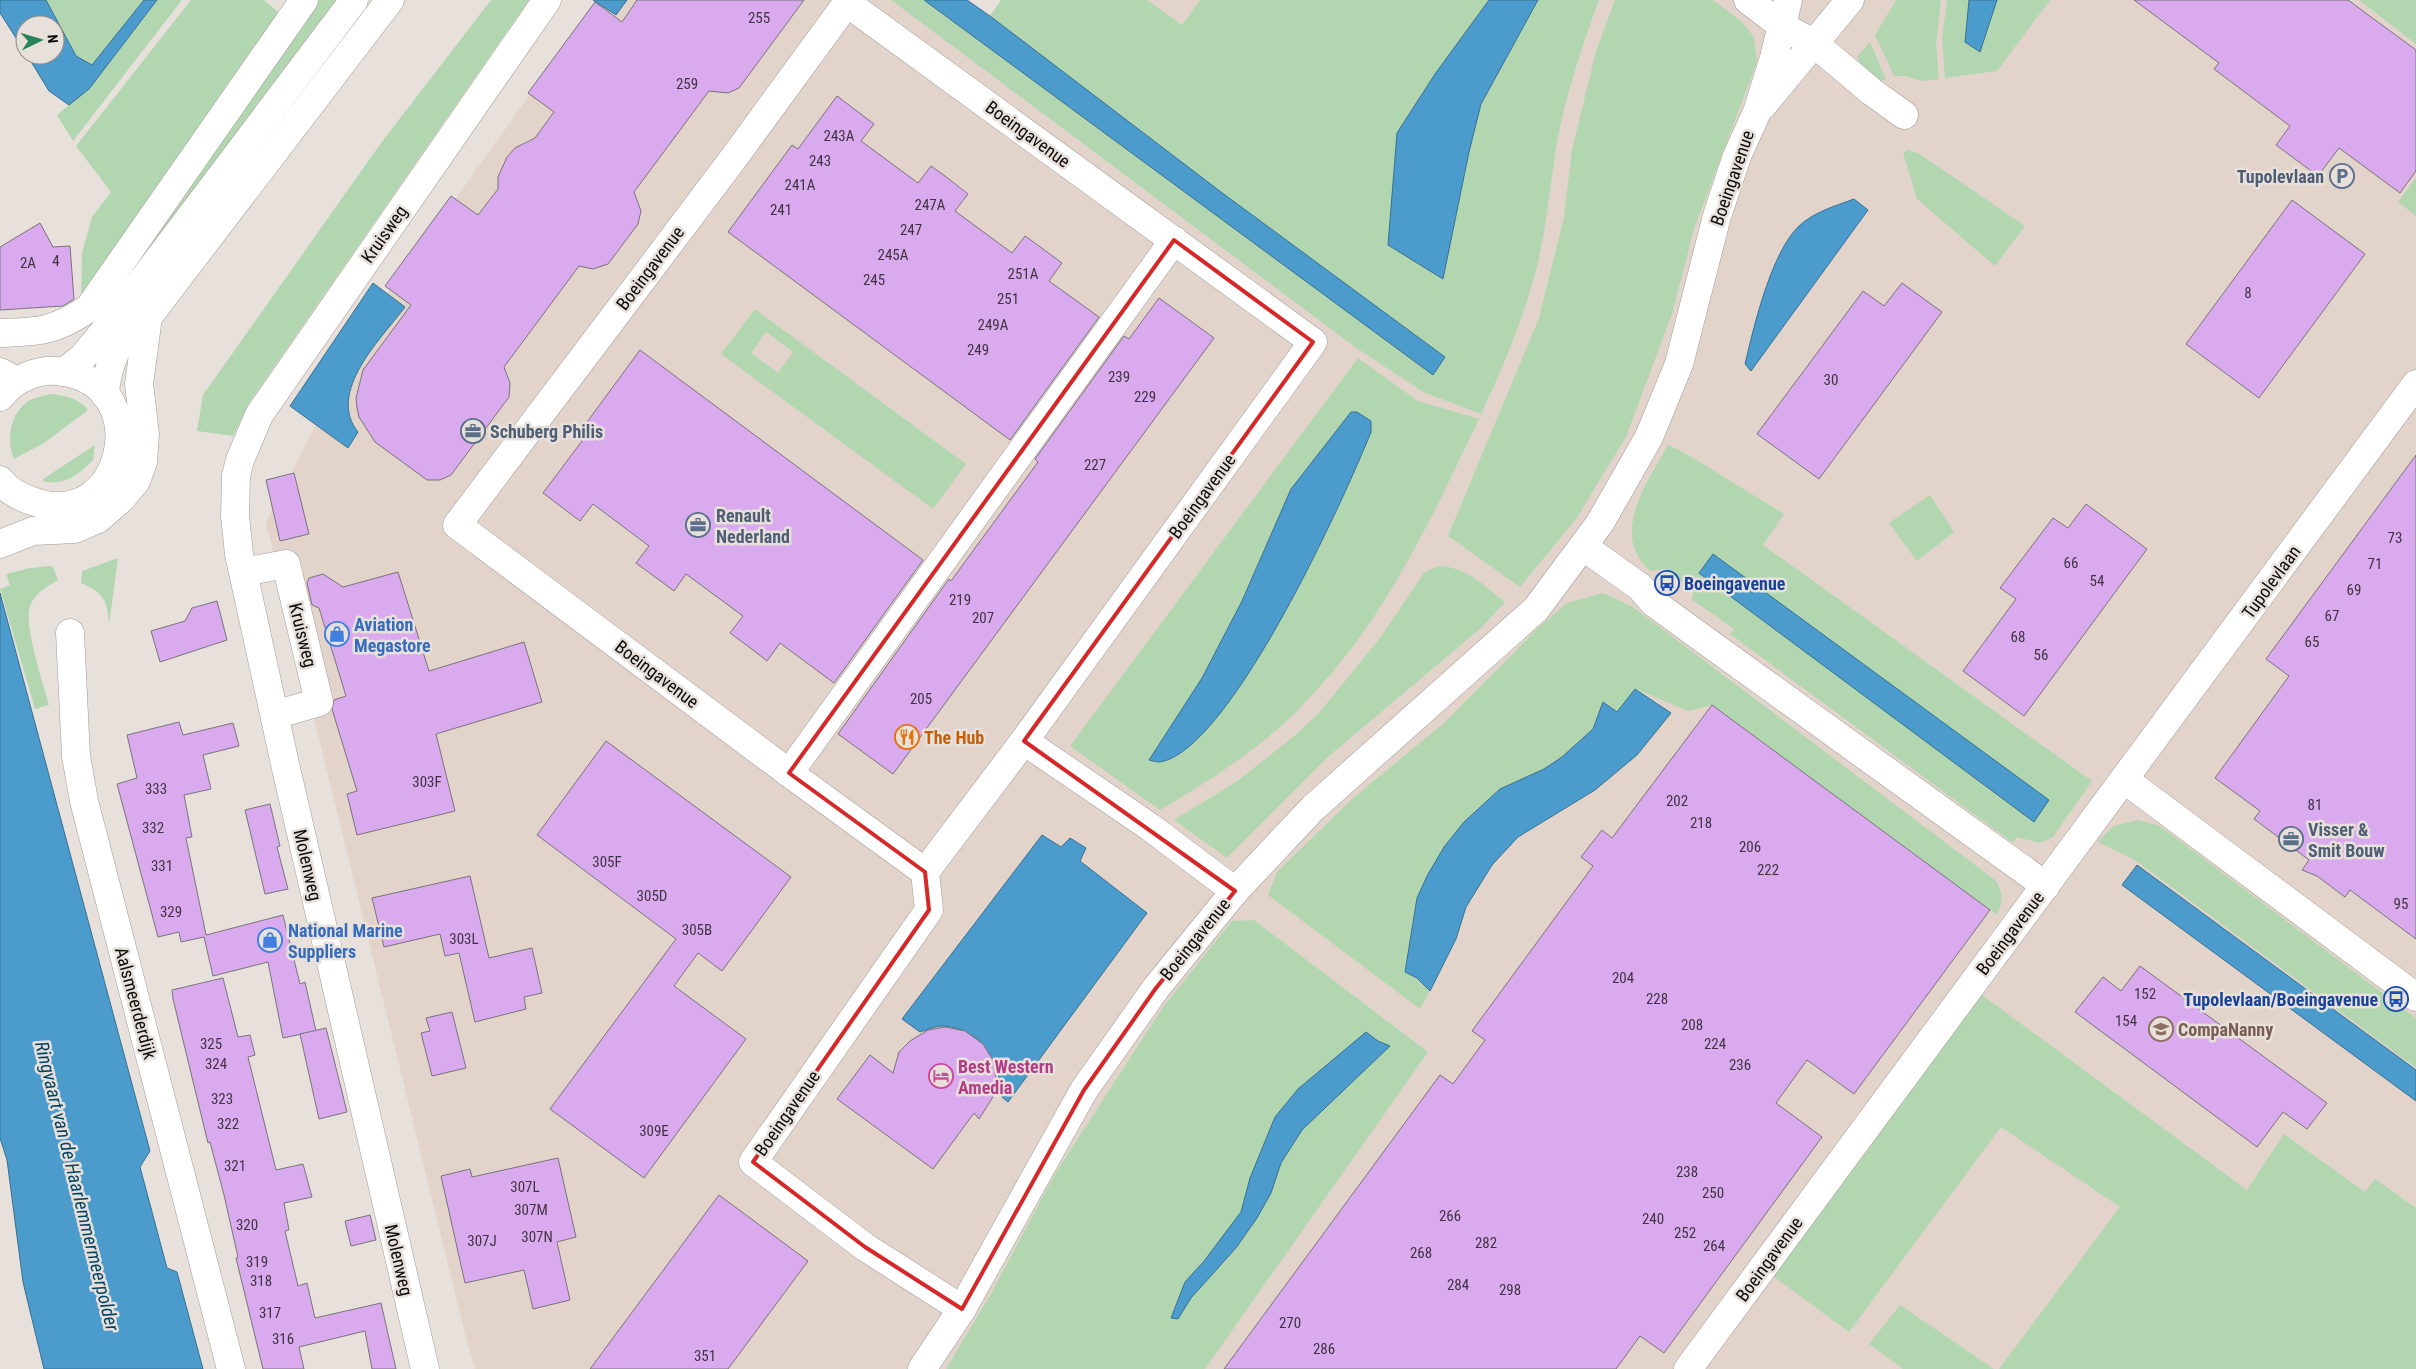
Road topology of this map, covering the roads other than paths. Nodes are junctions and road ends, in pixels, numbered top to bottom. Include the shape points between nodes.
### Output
1 (304, 0) edge
2 (354, 0) edge
3 (390, 0) edge
4 (547, 0) edge
5 (1748, 0) edge
6 (1850, 0) edge
7 (1785, 13) edge
8 (1815, 44) junction
9 (1757, 112) junction
10 (1904, 115) dead end
11 (1174, 240) junction
12 (148, 317) junction
13 (0, 333) edge
14 (64, 372) junction
15 (5, 383) edge
16 (2416, 384) edge
17 (105, 395) junction
18 (236, 476) joint
19 (0, 480) edge
20 (47, 506) junction
21 (0, 525) edge
22 (0, 544) edge
23 (1584, 547) junction
24 (243, 572) junction
25 (70, 633) dead end
26 (275, 715) junction
27 (1024, 740) junction
28 (789, 773) junction
29 (2125, 780) junction
30 (925, 872) junction
31 (2046, 886) junction
32 (1235, 891) junction
33 (2416, 997) edge
34 (962, 1309) junction
35 (231, 1369) edge
36 (425, 1369) edge
37 (922, 1369) edge
38 (1688, 1369) edge

1 - 13 street via 89,308 67,323 51,328
2 - 14 street via 102,334 83,357
3 - 12 street
4 - 18 street, Kruisweg via 259,415
5 - 7 street
6 - 8 street, Boeingavenue
7 - 8 street
7 - 9 street, Boeingavenue
8 - 9 street, Boeingavenue
8 - 10 street
9 - 23 street, Boeingavenue via 1737,156 1717,216 1686,337 1664,401 1625,481
11 - 27 street, Boeingavenue via 1313,342
11 - 28 street
11 - 28 street, Boeingavenue via 846,3 457,525
12 - 17 street via 130,329 113,358 106,377
12 - 22 street via 139,384 145,434 136,481 98,519 75,528 33,531
14 - 15 street via 41,372
14 - 17 street via 87,379
16 - 29 street, Tupolevlaan
17 - 20 street via 113,408 121,435 120,451 106,481 80,501 64,506
18 - 24 street, Molenweg via 235,516
19 - 20 street via 19,496
20 - 21 street
23 - 31 street, Boeingavenue via 1640,587 1654,602 1702,638
23 - 32 street, Boeingavenue via 1536,609 1313,808
24 - 26 street, Molenweg
24 - 26 street, Kruisweg via 286,564 320,702
25 - 35 street, Aalsmeerderdijk via 76,756 84,801
26 - 36 street, Molenweg
27 - 30 street, Boeingavenue
27 - 32 street, Boeingavenue via 1150,826
28 - 30 street, Boeingavenue
29 - 31 street, Tupolevlaan
29 - 33 street
30 - 34 street, Boeingavenue via 929,910 753,1162 865,1247
31 - 38 street, Boeingavenue
32 - 34 street, Boeingavenue via 1156,988 1084,1090
34 - 37 street, Boeingavenue

